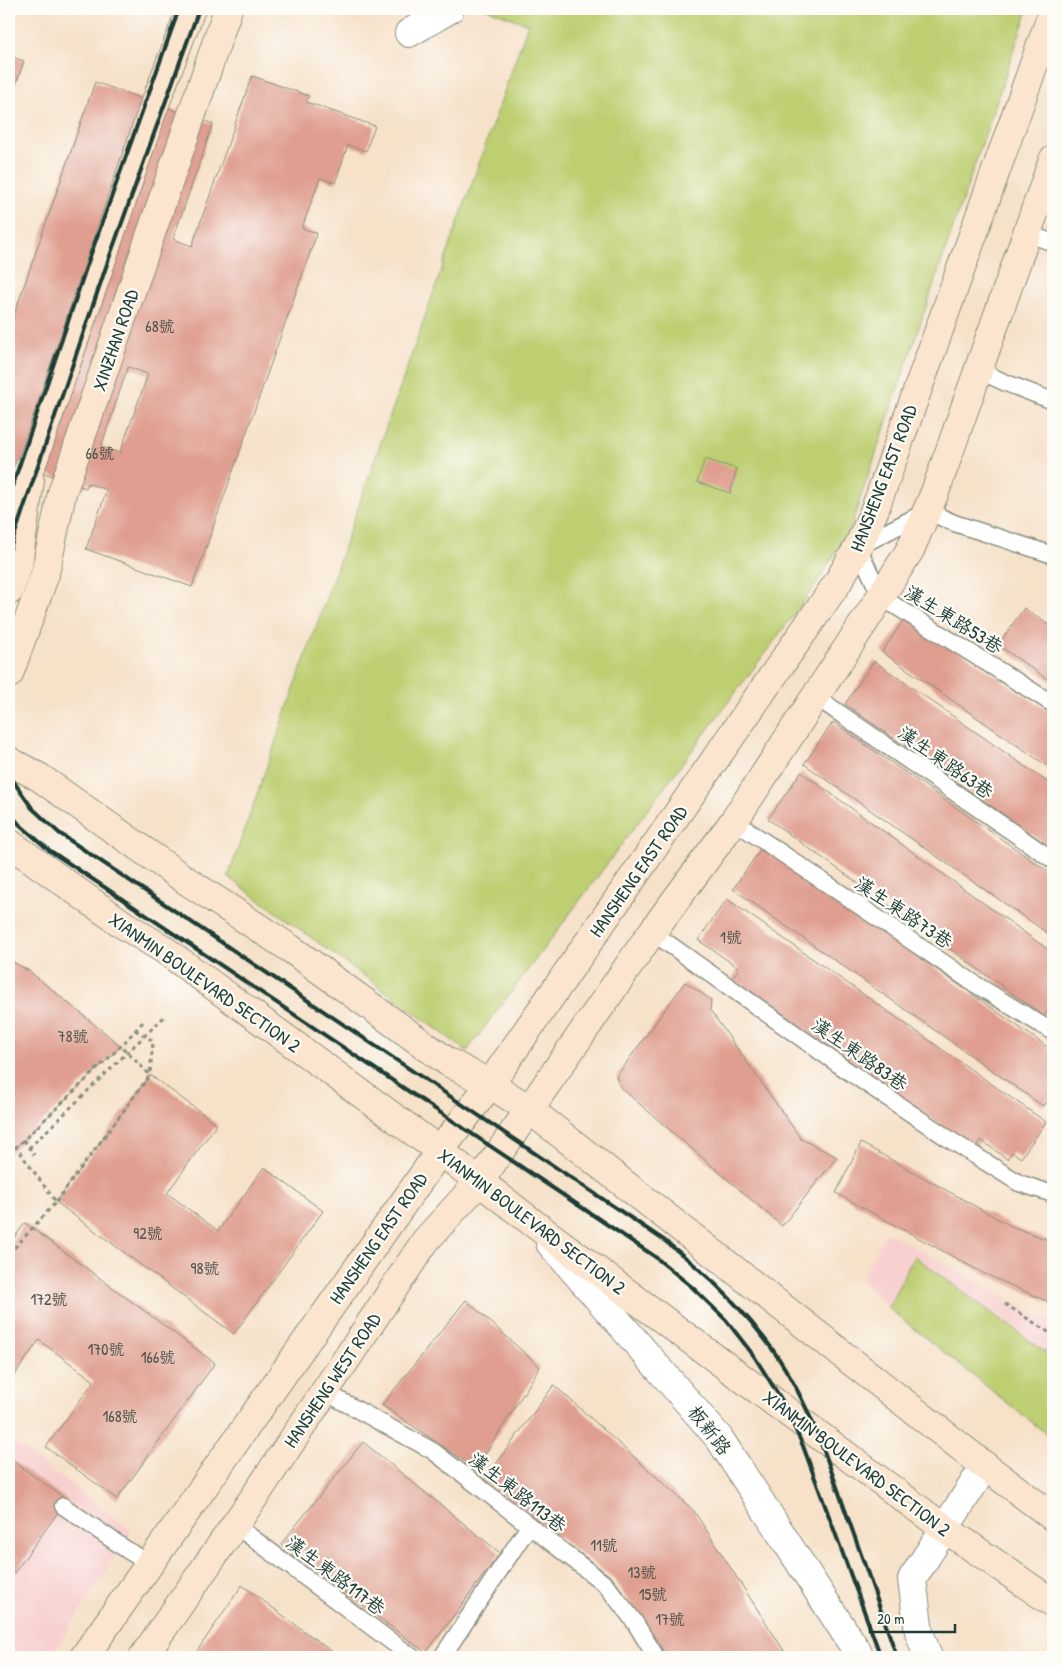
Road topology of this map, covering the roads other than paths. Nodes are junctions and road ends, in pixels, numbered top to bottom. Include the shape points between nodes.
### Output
1 (191, 9) edge
2 (228, 9) edge
3 (450, 9) edge
4 (1053, 11) edge
5 (409, 33) dead end
6 (1053, 160) edge
7 (1027, 233) junction
8 (1053, 244) edge
9 (978, 370) junction
10 (1053, 401) edge
11 (33, 462) junction
12 (9, 506) edge
13 (928, 511) junction
14 (858, 548) junction
15 (1053, 555) edge
16 (9, 590) edge
17 (881, 597) junction
18 (9, 674) edge
19 (816, 697) junction
20 (1053, 704) edge
21 (9, 761) edge
22 (734, 821) junction
23 (9, 843) edge
24 (1053, 860) edge
25 (652, 932) junction
26 (1053, 1032) edge
27 (490, 1084) junction
28 (530, 1110) junction
29 (440, 1151) junction
30 (479, 1182) junction
31 (1053, 1194) edge
32 (533, 1222) junction
33 (325, 1392) junction
34 (984, 1466) junction
35 (62, 1506) dead end
36 (1053, 1517) edge
37 (235, 1525) junction
38 (529, 1526) junction
39 (944, 1528) junction
40 (149, 1563) junction
41 (1053, 1602) edge
42 (84, 1657) edge
43 (143, 1657) edge
44 (412, 1657) edge
45 (442, 1657) edge
46 (656, 1657) edge
47 (859, 1657) edge
48 (928, 1657) edge

1 - 11 street, XINZHAN ROAD via 153,109
2 - 18 street, XINZHAN ROAD via 62,493 45,574
3 - 5 street
4 - 14 street, HANSHENG EAST ROAD
6 - 7 street
7 - 8 lane
7 - 9 street
9 - 10 lane
9 - 13 street
11 - 12 street, XINZHAN ROAD
11 - 16 street via 18,565
13 - 14 lane
13 - 15 lane via 954,523
13 - 17 street via 910,550
14 - 17 lane, 漢生東路53巷
14 - 27 street, HANSHENG EAST ROAD via 838,582
17 - 19 street
17 - 20 lane, 漢生東路53巷
19 - 22 street
19 - 24 lane, 漢生東路63巷
21 - 27 street via 39,777 290,949 448,1062
22 - 25 street
22 - 26 lane, 漢生東路73巷
23 - 29 street, XIANMIN BOULEVARD SECTION 2 via 171,955
25 - 28 street
25 - 31 lane, 漢生東路83巷 via 952,1141 1019,1183
27 - 28 street
27 - 29 street, HANSHENG EAST ROAD
28 - 30 street, HANSHENG WEST ROAD
28 - 34 street
29 - 30 street, XIANMIN BOULEVARD SECTION 2
29 - 40 street, HANSHENG EAST ROAD
30 - 32 street, XIANMIN BOULEVARD SECTION 2
30 - 33 street, HANSHENG WEST ROAD via 426,1240
32 - 39 street, XIANMIN BOULEVARD SECTION 2
32 - 47 street, 板新路 via 720,1438
33 - 37 street, HANSHENG WEST ROAD
33 - 38 lane, 漢生東路113巷 via 432,1451
34 - 36 street
34 - 39 street
35 - 40 lane
37 - 43 street, HANSHENG WEST ROAD
37 - 44 lane, 漢生東路117巷
38 - 45 lane
38 - 46 lane, 漢生東路113巷 via 606,1585
39 - 41 street, XIANMIN BOULEVARD SECTION 2
39 - 48 street via 912,1579 919,1632
40 - 42 street, HANSHENG EAST ROAD

